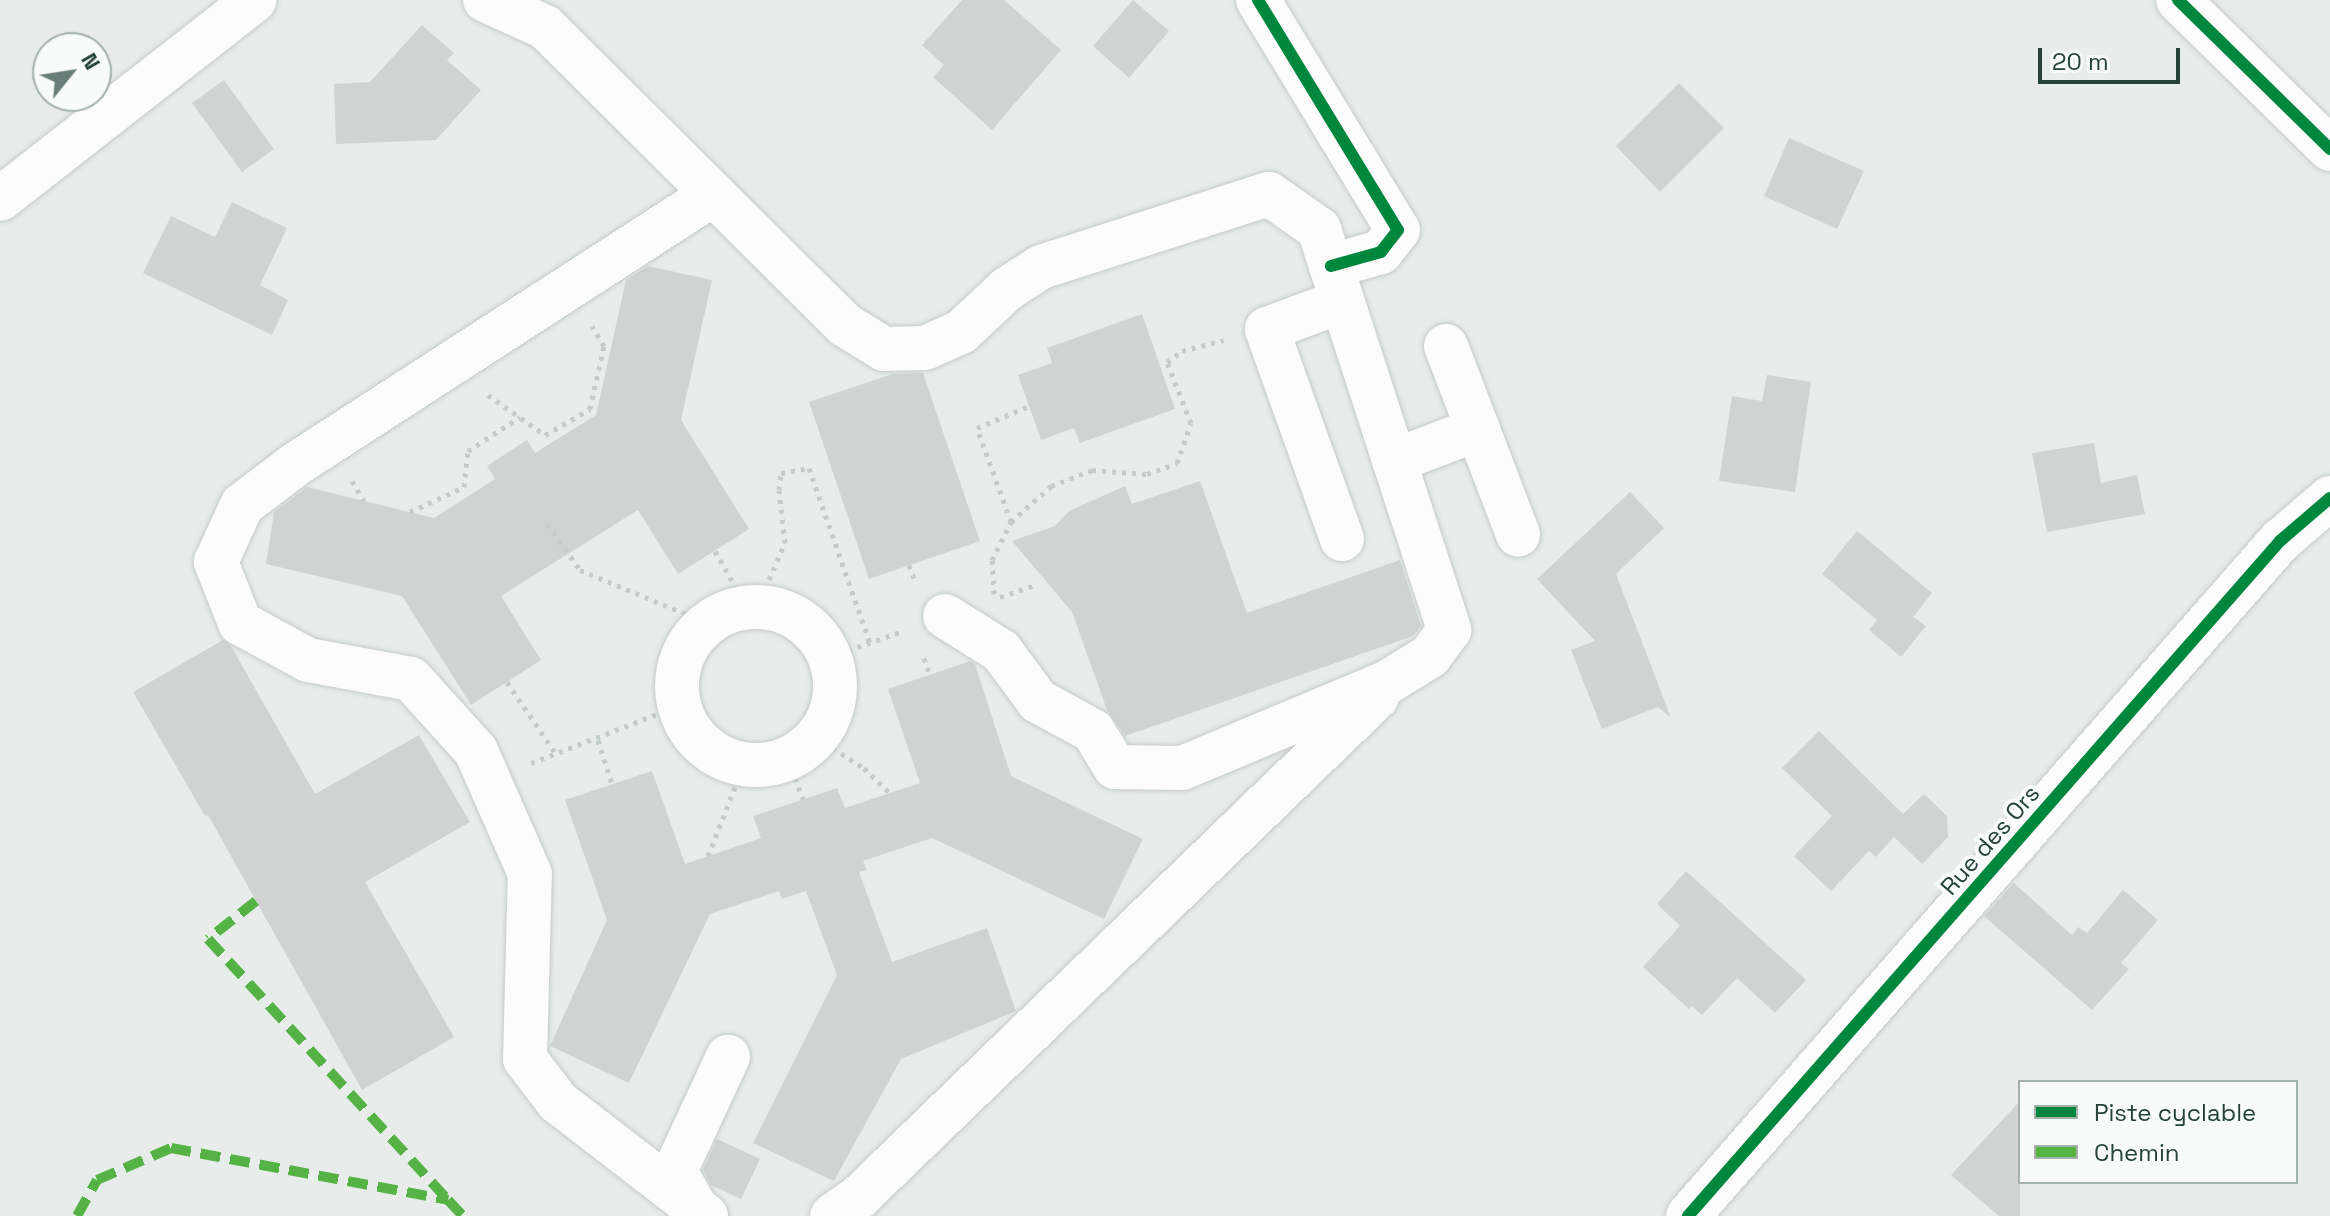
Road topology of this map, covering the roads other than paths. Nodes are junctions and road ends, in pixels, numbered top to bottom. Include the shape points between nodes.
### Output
1 (255, 0) edge
2 (485, 0) edge
3 (1258, 0) edge
4 (2178, 0) edge
5 (2330, 149) edge
6 (713, 194) junction
7 (0, 199) edge
8 (1337, 284) junction
9 (1446, 346) dead end
10 (1478, 429) junction
11 (1394, 461) junction
12 (2330, 498) edge
13 (1518, 535) dead end
14 (1342, 539) dead end
15 (945, 616) dead end
16 (1402, 673) junction
17 (744, 764) joint
18 (728, 1057) dead end
19 (700, 1211) edge
20 (832, 1216) edge
21 (1688, 1216) edge

1 - 7 street
2 - 6 street via 545,27
3 - 8 street via 1398,230 1381,252
4 - 5 street
6 - 8 street via 845,325 884,349 925,348 961,332 1007,289 1041,267 1269,194 1319,229
6 - 19 street via 296,464 242,505 216,562 240,623 308,660 411,679 476,751 530,874 525,1059 558,1102
8 - 11 street
8 - 14 street via 1267,329
9 - 10 street
10 - 11 street
10 - 13 street
11 - 16 street via 1449,630 1430,656
12 - 21 street, Rue des Ors via 2280,541
15 - 16 street via 1001,651 1038,701 1093,731 1115,767 1182,768
16 - 20 street via 859,1197
17 - 17 street via 719,757 687,726 678,706 681,660 691,640 736,613 792,615 825,647 833,668 831,713 802,748 763,766
18 - 19 street via 675,1171

